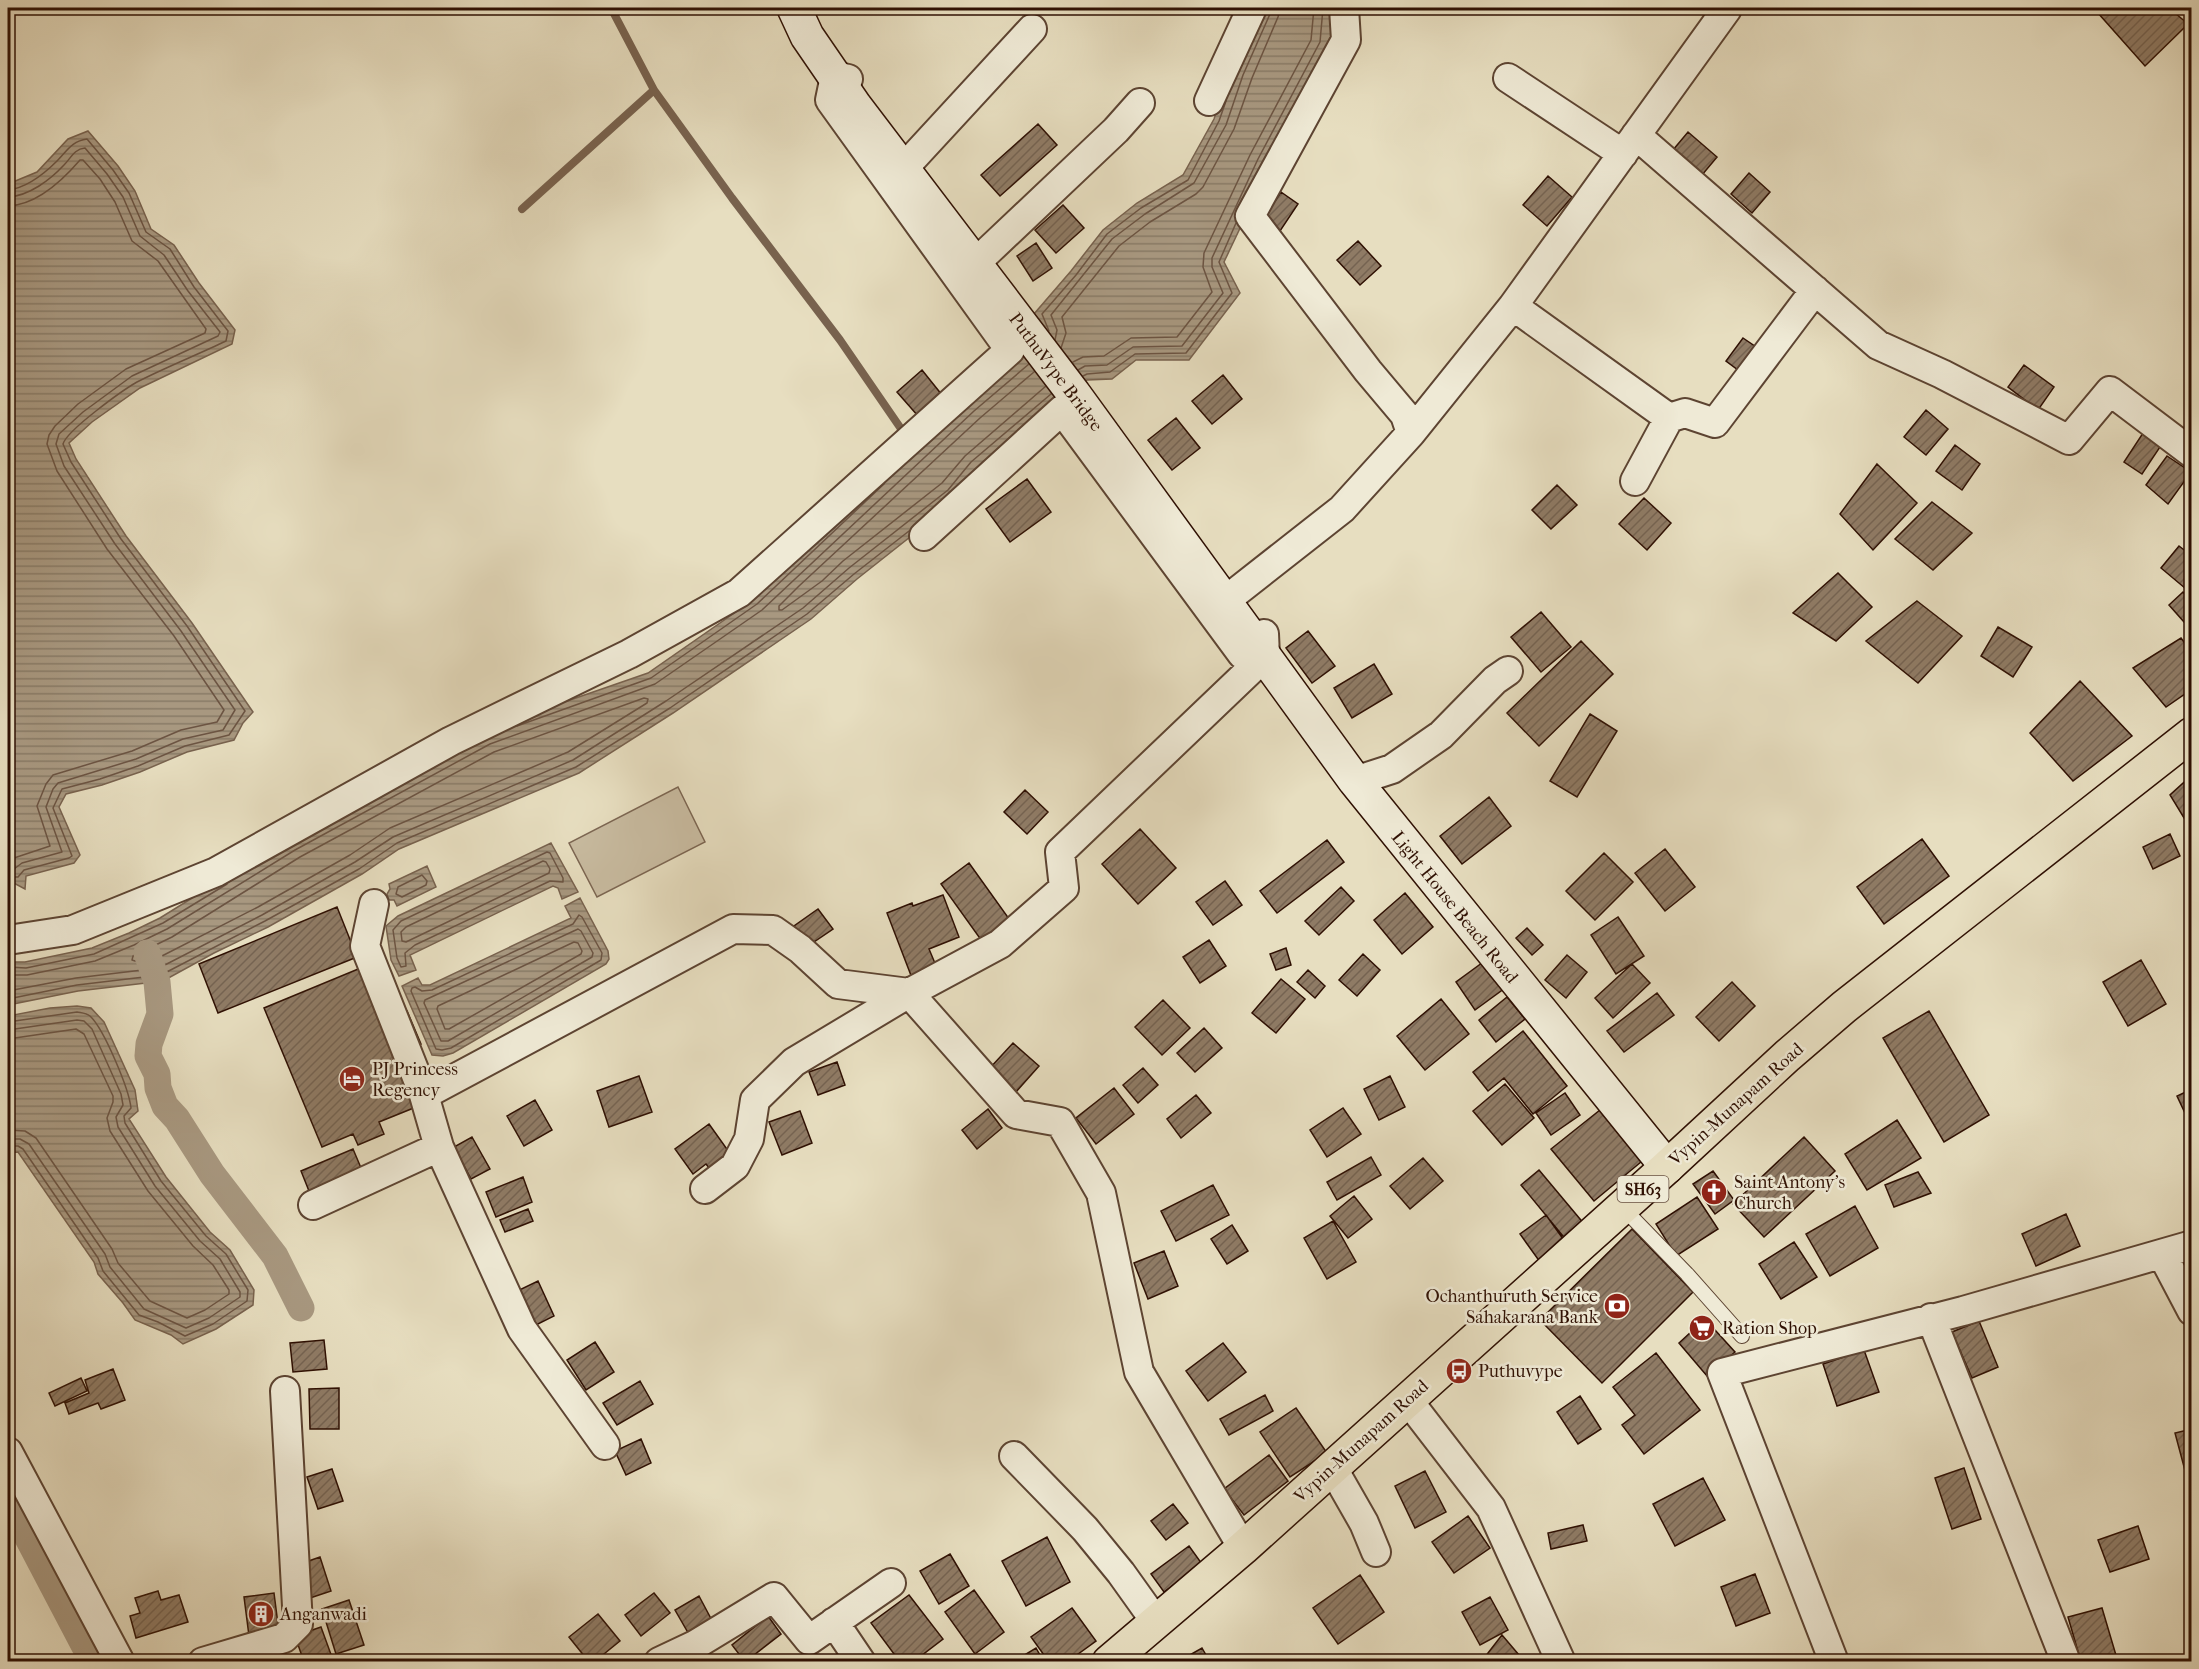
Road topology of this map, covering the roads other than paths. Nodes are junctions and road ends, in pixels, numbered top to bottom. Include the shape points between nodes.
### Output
1 (794, 8) edge
2 (1252, 8) edge
3 (1344, 8) edge
4 (1726, 8) edge
5 (1032, 29) dead end
6 (835, 76) junction
7 (1508, 78) dead end
8 (1209, 101) dead end
9 (1140, 103) dead end
10 (1629, 145) junction
11 (913, 158) junction
12 (985, 254) junction
13 (1815, 290) junction
14 (1513, 306) junction
15 (1030, 315) dead end
16 (1090, 395) dead end
17 (1669, 418) junction
18 (1411, 433) junction
19 (2192, 453) edge
20 (1635, 481) dead end
21 (924, 536) dead end
22 (1235, 593) junction
23 (1259, 648) junction
24 (1508, 671) dead end
25 (2192, 734) edge
26 (1354, 781) junction
27 (374, 904) dead end
28 (8, 940) edge
29 (909, 993) junction
30 (424, 1095) junction
31 (439, 1147) junction
32 (1667, 1167) junction
33 (705, 1190) dead end
34 (314, 1205) dead end
35 (1622, 1207) junction
36 (2192, 1245) edge
37 (2162, 1254) junction
38 (2192, 1311) edge
39 (1931, 1318) junction
40 (1742, 1336) dead end
41 (285, 1391) dead end
42 (1407, 1399) junction
43 (605, 1446) dead end
44 (1014, 1456) dead end
45 (9, 1459) edge
46 (1332, 1467) junction
47 (1244, 1548) junction
48 (1376, 1552) dead end
49 (891, 1583) dead end
50 (834, 1622) junction
51 (1156, 1622) junction
52 (120, 1662) edge
53 (203, 1662) edge
54 (659, 1662) edge
55 (861, 1662) edge
56 (1109, 1662) edge
57 (1561, 1662) edge
58 (1834, 1662) edge
59 (2066, 1662) edge

1 - 6 main road via 807,36
2 - 8 street
3 - 18 street via 1346,40 1250,216 1405,415
4 - 10 street
5 - 11 street
6 - 11 street via 856,81
6 - 23 main road, PuthuVype Bridge
6 - 28 street via 830,100 1010,350 739,593 629,654 451,741 216,872 73,930
7 - 10 street
9 - 12 street
10 - 13 street
10 - 14 street
11 - 12 street
12 - 15 street
13 - 17 street via 1715,423 1685,413
13 - 19 street via 1878,345 2069,440 2110,391
14 - 17 street
14 - 18 street
16 - 22 street
17 - 20 street
18 - 22 street via 1342,509
21 - 23 street via 1062,410 1242,654
22 - 23 street via 1264,633
23 - 26 main road, Light House Beach Road
23 - 29 street via 1060,852 1064,888 1000,944
24 - 26 street via 1441,735 1392,769
25 - 32 main road, Vypin-Munapam Road / SH63 via 1844,1007
26 - 32 main road, Light House Beach Road
27 - 30 street via 365,946
29 - 30 street via 838,984 773,930 733,929
29 - 33 street via 794,1062 755,1100 749,1139 735,1166
29 - 47 street via 1016,1114 1060,1122 1101,1193 1139,1372
30 - 31 street
31 - 34 street
31 - 43 street via 522,1329
32 - 35 main road, Vypin-Munapam Road / SH63
35 - 40 lane
35 - 42 main road, Vypin-Munapam Road / SH63
36 - 37 street
37 - 38 street
37 - 39 street
39 - 58 street via 1722,1373
39 - 59 street
41 - 53 street via 298,1624 284,1638
42 - 46 main road, Vypin-Munapam Road / SH63
42 - 57 street via 1491,1508
44 - 51 street via 1084,1529
45 - 52 street
46 - 47 main road, Vypin-Munapam Road / SH63
46 - 48 street via 1364,1522
47 - 51 main road, Vypin-Munapam Road / SH63
49 - 50 street
50 - 54 street via 809,1640 774,1597
50 - 55 street
51 - 56 main road, Vypin-Munapam Road / SH63

